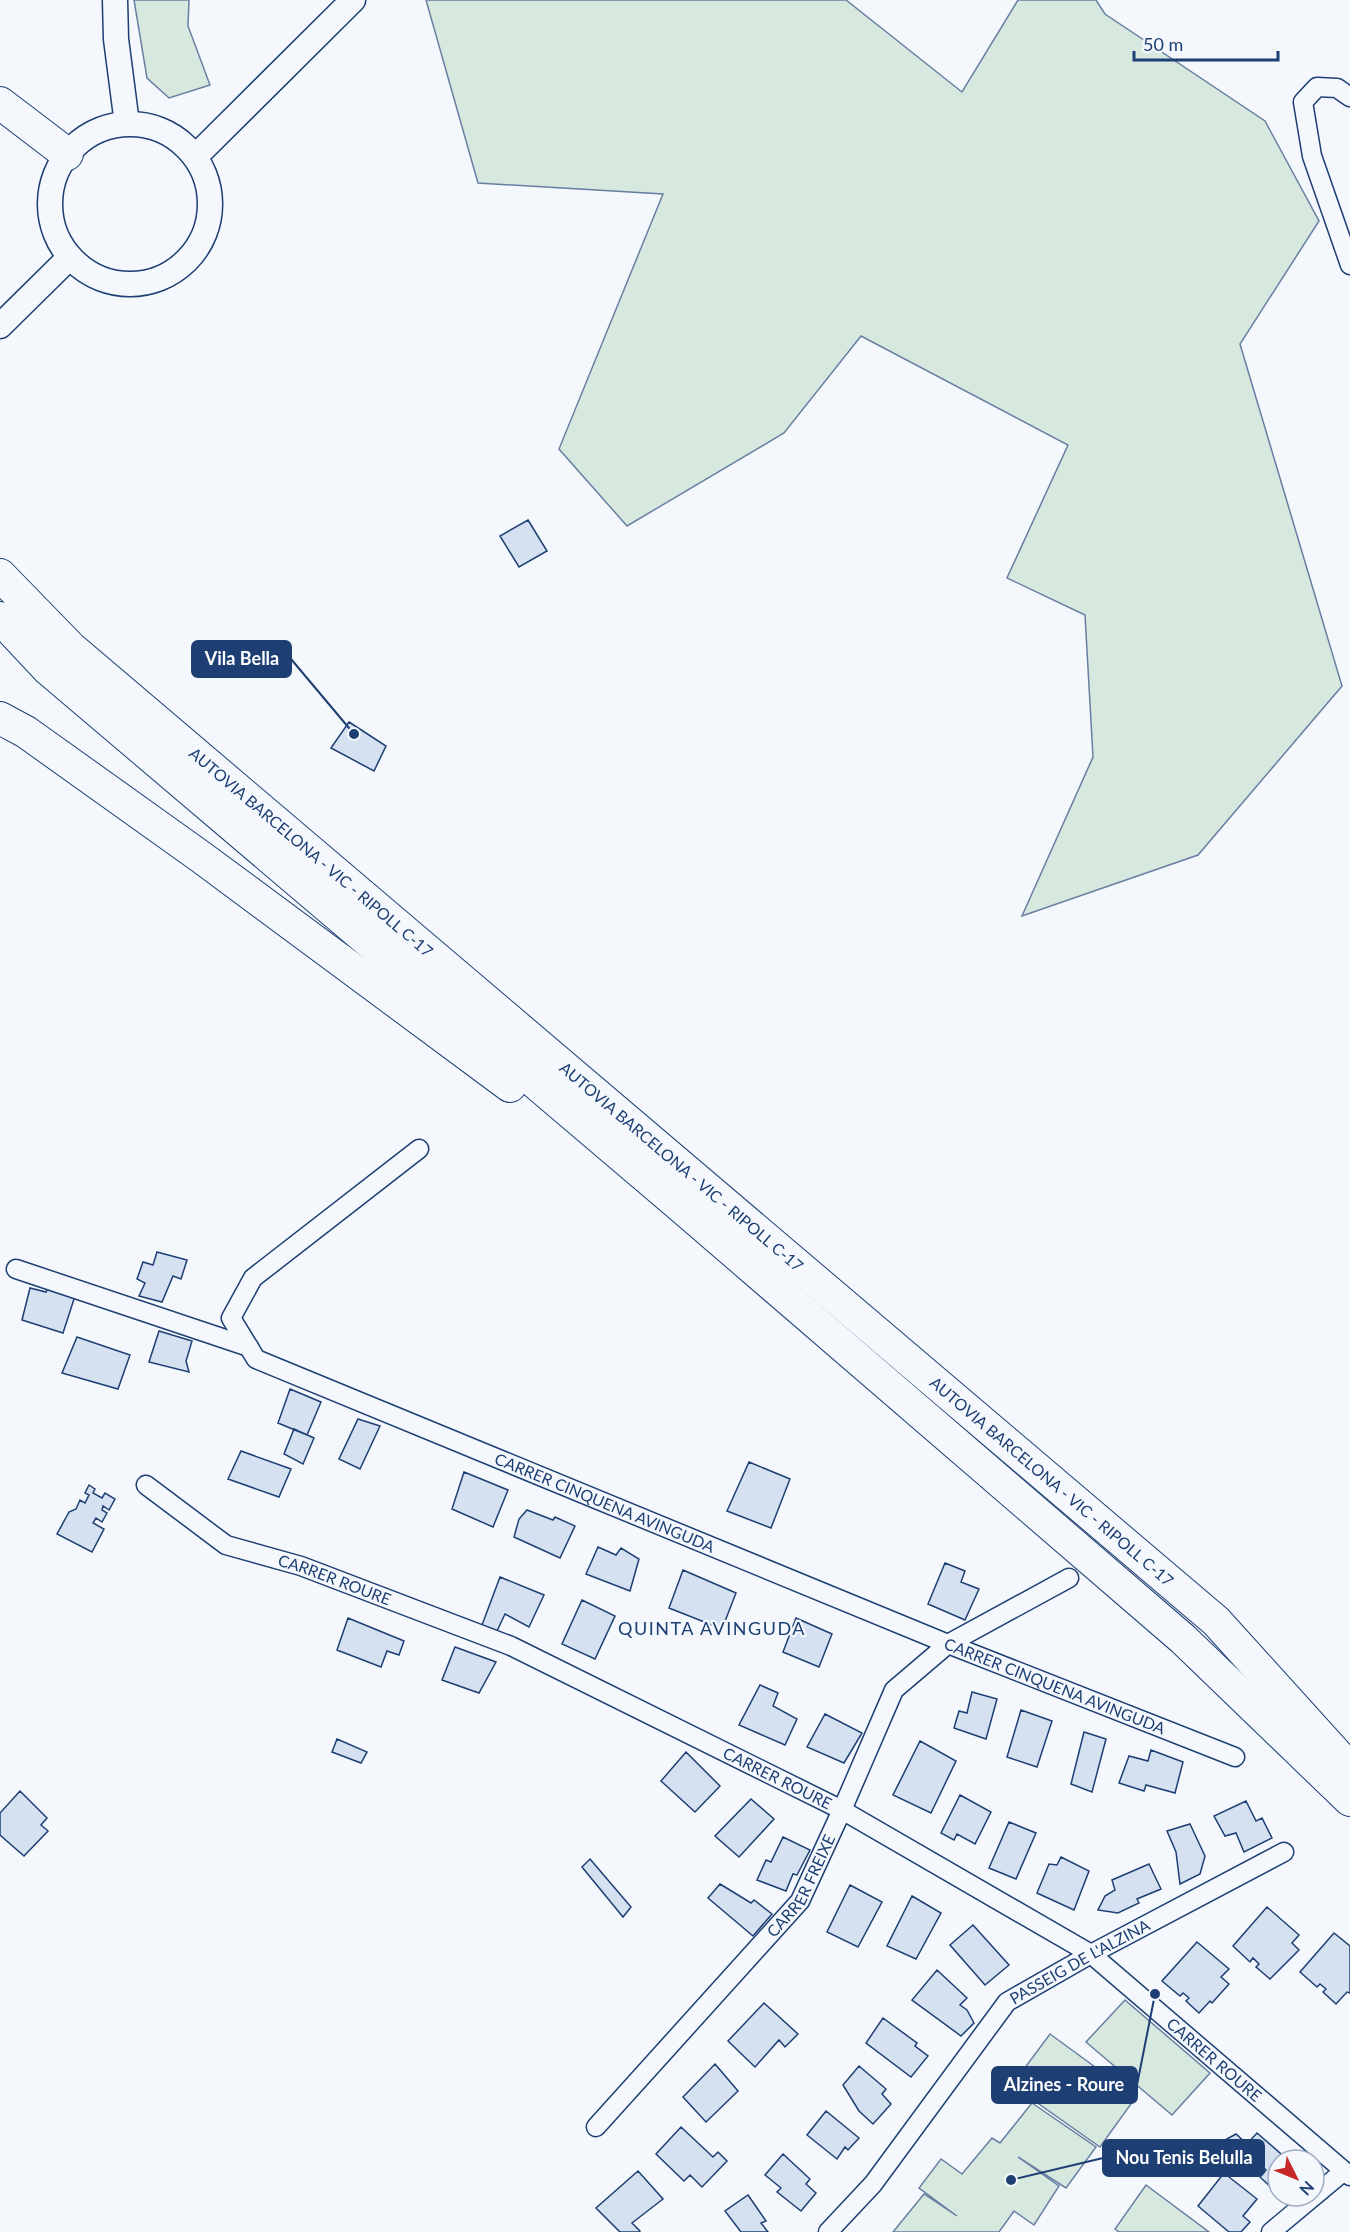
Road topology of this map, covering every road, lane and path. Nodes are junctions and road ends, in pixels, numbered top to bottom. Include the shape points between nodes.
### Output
1 (115, 0) edge
2 (353, 0) edge
3 (1350, 97) edge
4 (0, 103) edge
5 (127, 124) junction
6 (67, 154) junction
7 (195, 157) junction
8 (69, 258) junction
9 (1350, 265) edge
10 (0, 326) edge
11 (0, 575) edge
12 (0, 618) edge
13 (0, 718) edge
14 (419, 1149) dead end
15 (677, 1203) junction
16 (16, 1269) dead end
17 (249, 1347) junction
18 (146, 1485) dead end
19 (1069, 1578) dead end
20 (948, 1644) junction
21 (1235, 1757) dead end
22 (1350, 1769) edge
23 (1350, 1800) edge
24 (842, 1810) junction
25 (1284, 1852) dead end
26 (1091, 1954) junction
27 (596, 2127) dead end
28 (1347, 2173) edge
29 (828, 2232) edge
30 (1272, 2232) edge

1 - 5 street
2 - 7 street
3 - 9 street via 1337,88 1317,87 1303,102 1312,156
4 - 6 highway
5 - 6 street via 94,132
5 - 7 street via 143,125 172,136
6 - 8 street via 52,183 50,215 53,230
7 - 8 street via 204,173 210,209 200,243 178,269 147,283 121,284 96,278
8 - 10 street
11 - 22 highway, AUTOVIA BARCELONA - VIC - RIPOLL C-17 via 80,656 1216,1621
12 - 15 highway, AUTOVIA BARCELONA - VIC - RIPOLL C-17 via 48,669
13 - 15 highway via 26,732 181,843 452,1044
14 - 17 street, CARRER CINQUENA AVINGUDA via 253,1278 231,1318
15 - 23 highway, AUTOVIA BARCELONA - VIC - RIPOLL C-17 via 1183,1639
16 - 17 street
17 - 20 street, CARRER CINQUENA AVINGUDA via 256,1359
18 - 24 street, CARRER ROURE via 226,1545 301,1566 511,1646
19 - 20 street, CARRER FREIXE
20 - 21 street, CARRER CINQUENA AVINGUDA
20 - 24 street, CARRER FREIXE via 894,1690
24 - 26 street, CARRER ROURE
24 - 27 street, CARRER FREIXE via 800,1901
25 - 26 street, PASSEIG DE L'ALZINA
26 - 28 street, CARRER ROURE
26 - 29 street, PASSEIG DE L'ALZINA via 1007,2002 873,2184
28 - 30 street

